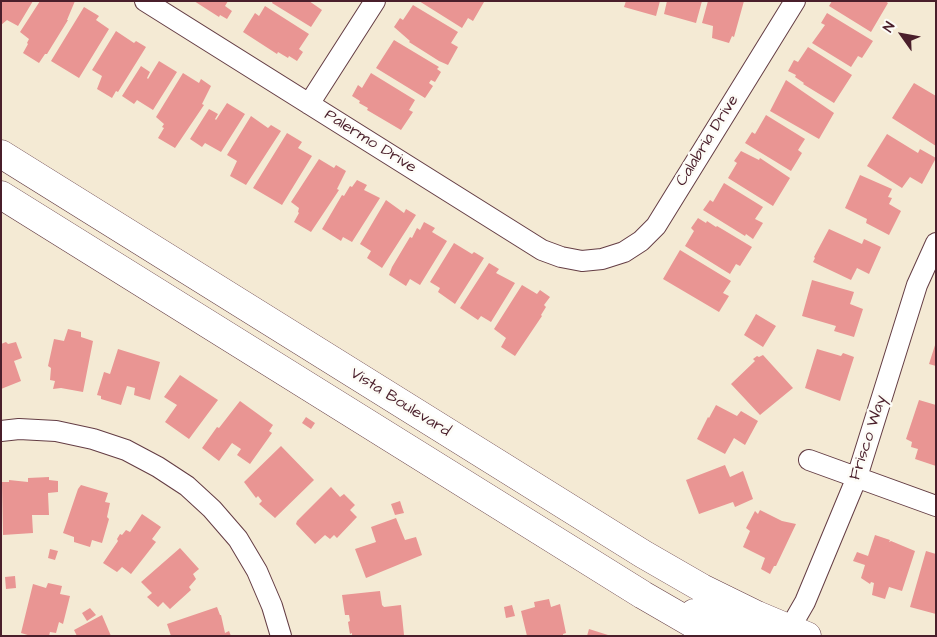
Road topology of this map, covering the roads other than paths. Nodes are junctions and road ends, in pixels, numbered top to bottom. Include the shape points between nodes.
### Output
1 (145, 1) edge
2 (375, 1) edge
3 (795, 1) edge
4 (310, 104) junction
5 (1, 154) edge
6 (1, 195) edge
7 (934, 250) edge
8 (602, 259) joint
9 (1, 430) edge
10 (809, 460) dead end
11 (857, 477) junction
12 (936, 506) edge
13 (643, 595) junction
14 (793, 633) edge
15 (281, 636) edge
16 (714, 636) edge
17 (761, 636) edge

1 - 4 street, Palermo Drive
2 - 4 street
3 - 8 street, Calabria Drive via 656,226 624,252
4 - 8 street, Palermo Drive via 542,250 582,261
5 - 14 main road, Vista Boulevard via 643,554 702,588
6 - 13 main road
7 - 11 street, Frisco Way via 917,285
9 - 15 street via 56,431 93,439 126,450 187,486 242,547 257,571
10 - 11 street
11 - 12 street
11 - 14 street, Frisco Way
13 - 16 main road
13 - 17 main road

